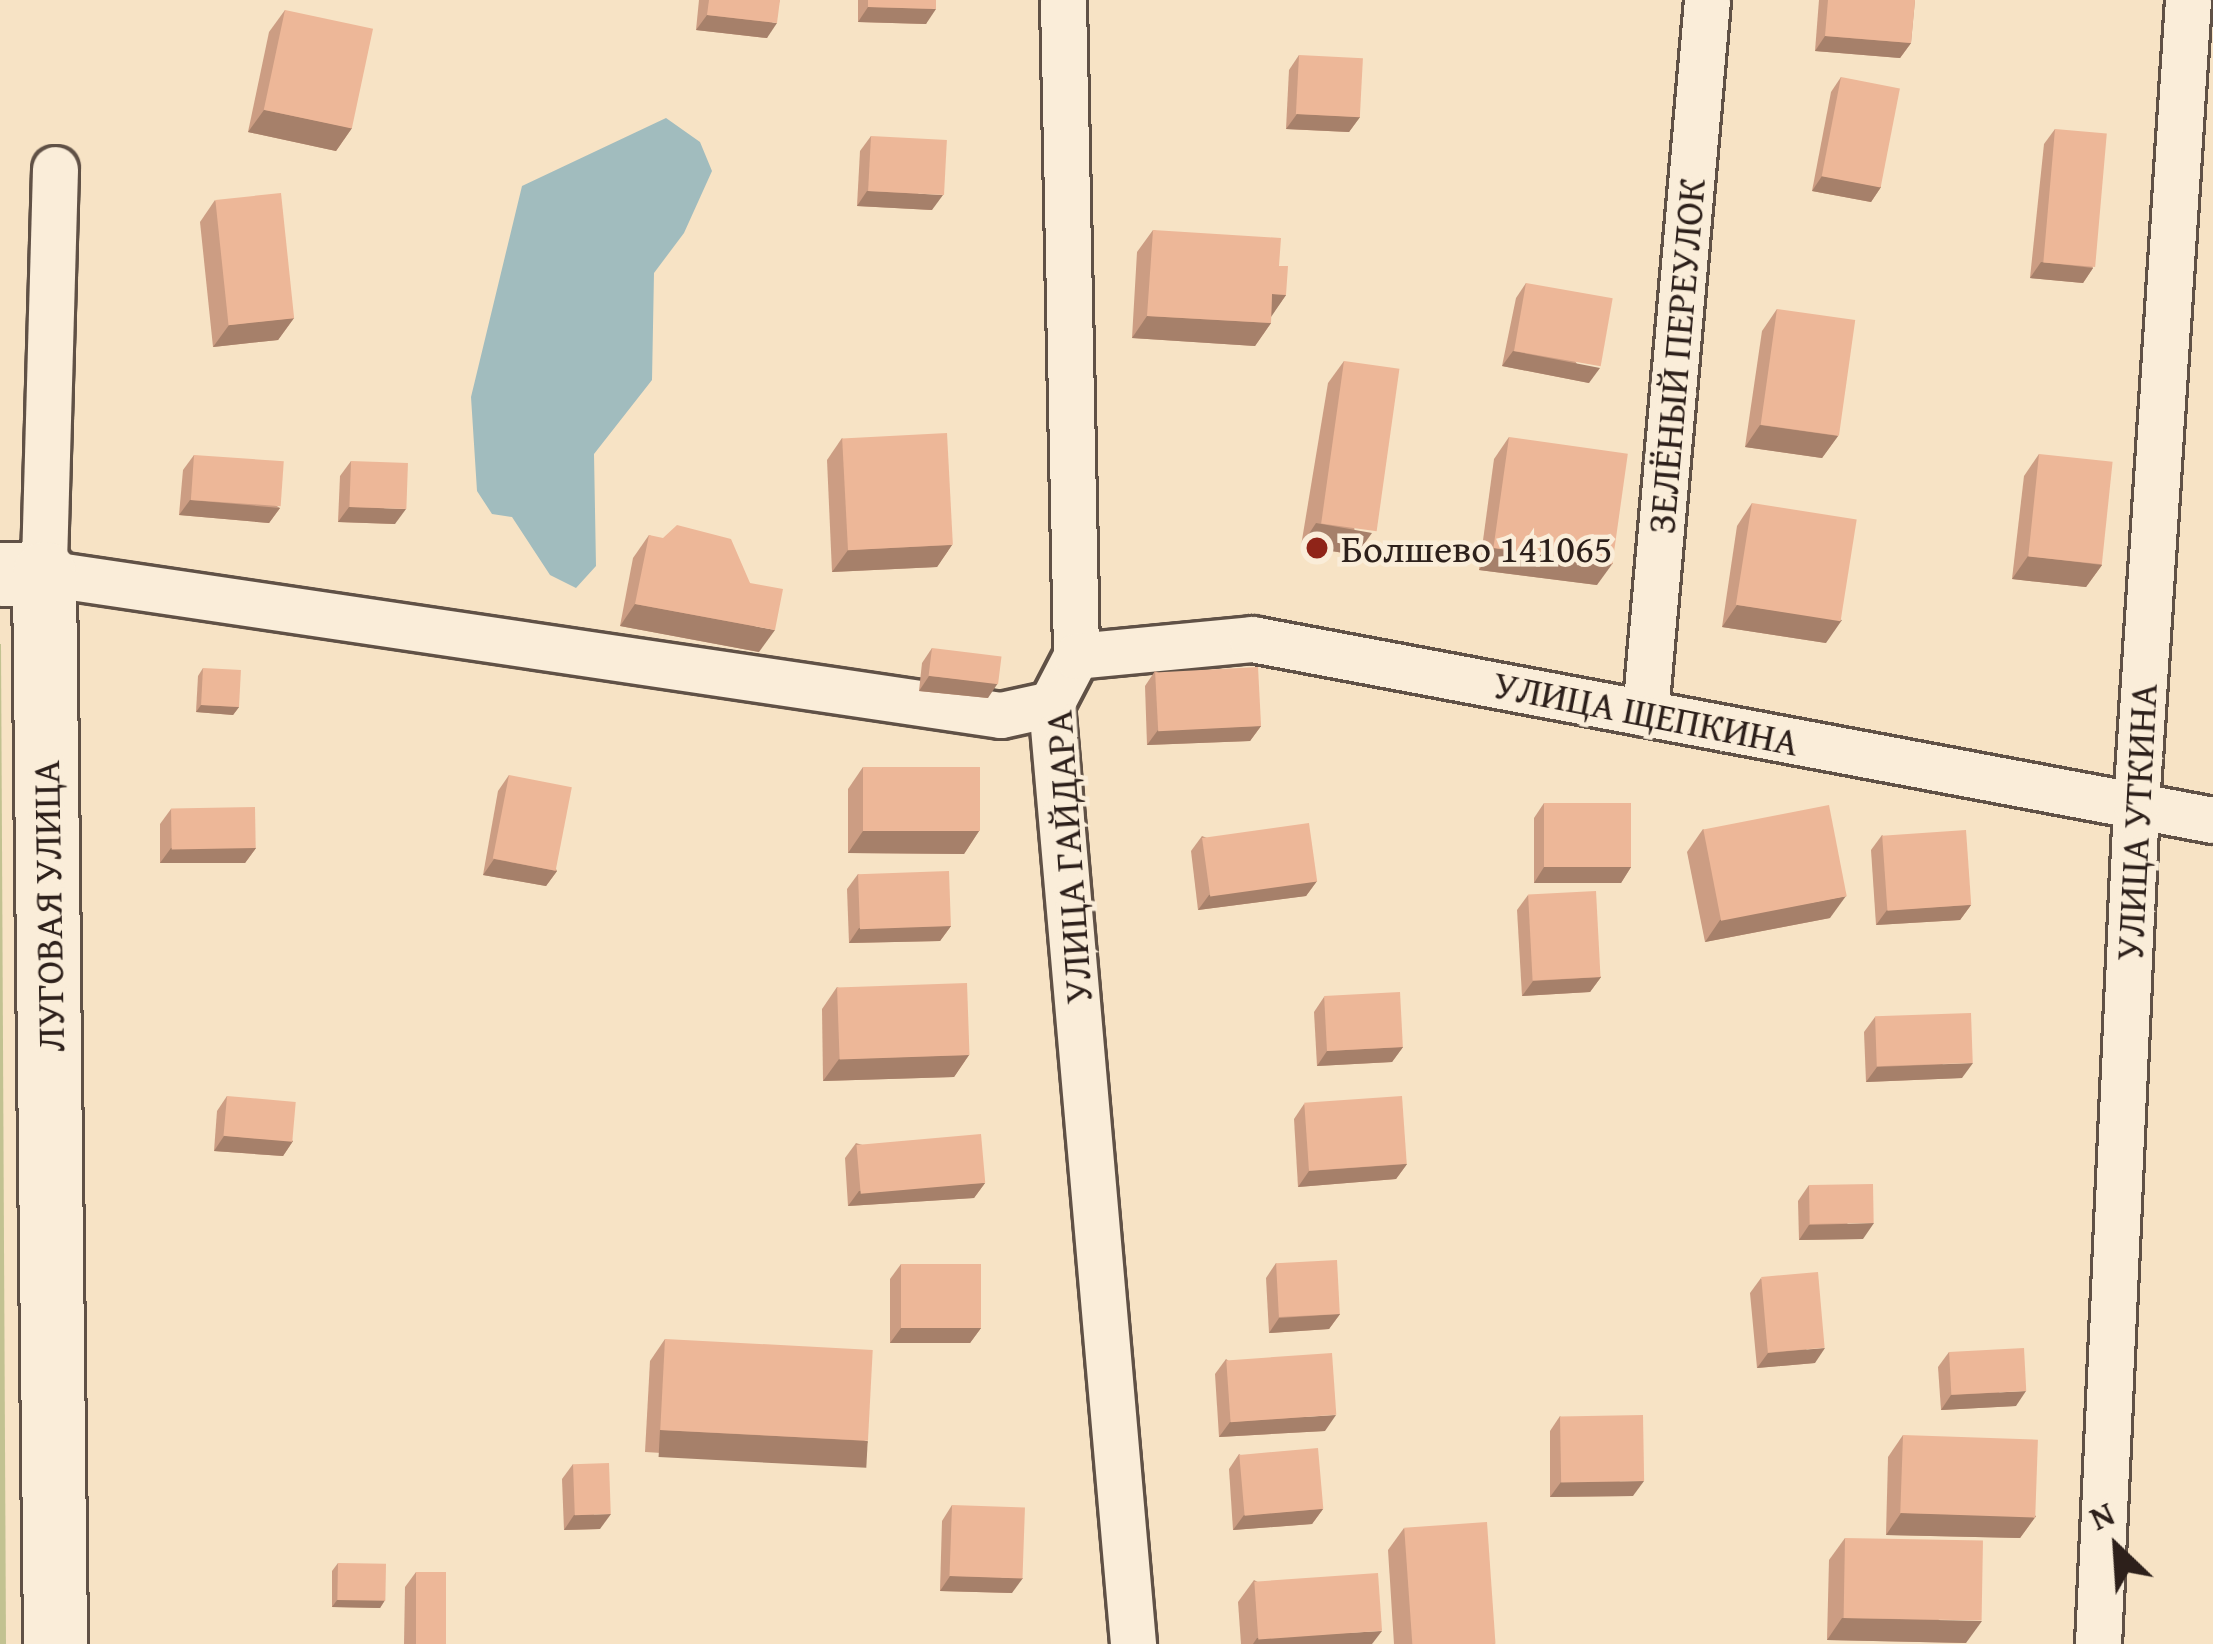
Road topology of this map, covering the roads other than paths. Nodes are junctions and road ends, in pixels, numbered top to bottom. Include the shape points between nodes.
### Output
1 (1063, 0) edge
2 (1706, 0) edge
3 (2188, 0) edge
4 (55, 169) dead end
5 (22, 573) edge
6 (1076, 656) junction
7 (1051, 704) junction
8 (1645, 712) junction
9 (2136, 804) junction
10 (2213, 820) edge
11 (55, 1644) edge
12 (1133, 1644) edge
13 (2098, 1644) edge

1 - 6 street, УЛИЦА ГАЙДАРА
2 - 8 street, ЗЕЛЁНЫЙ ПЕРЕУЛОК
3 - 9 street, УЛИЦА УТКИНА
4 - 5 street, ЛУГОВАЯ УЛИЦА
5 - 7 street via 989,713
5 - 11 street, ЛУГОВАЯ УЛИЦА
6 - 7 street, УЛИЦА ГАЙДАРА
6 - 8 street, УЛИЦА ЩЕПКИНА via 1252,639
7 - 12 street, УЛИЦА ГАЙДАРА
8 - 9 street, УЛИЦА ЩЕПКИНА
9 - 10 street, УЛИЦА ЩЕПКИНА
9 - 13 street, УЛИЦА УТКИНА

